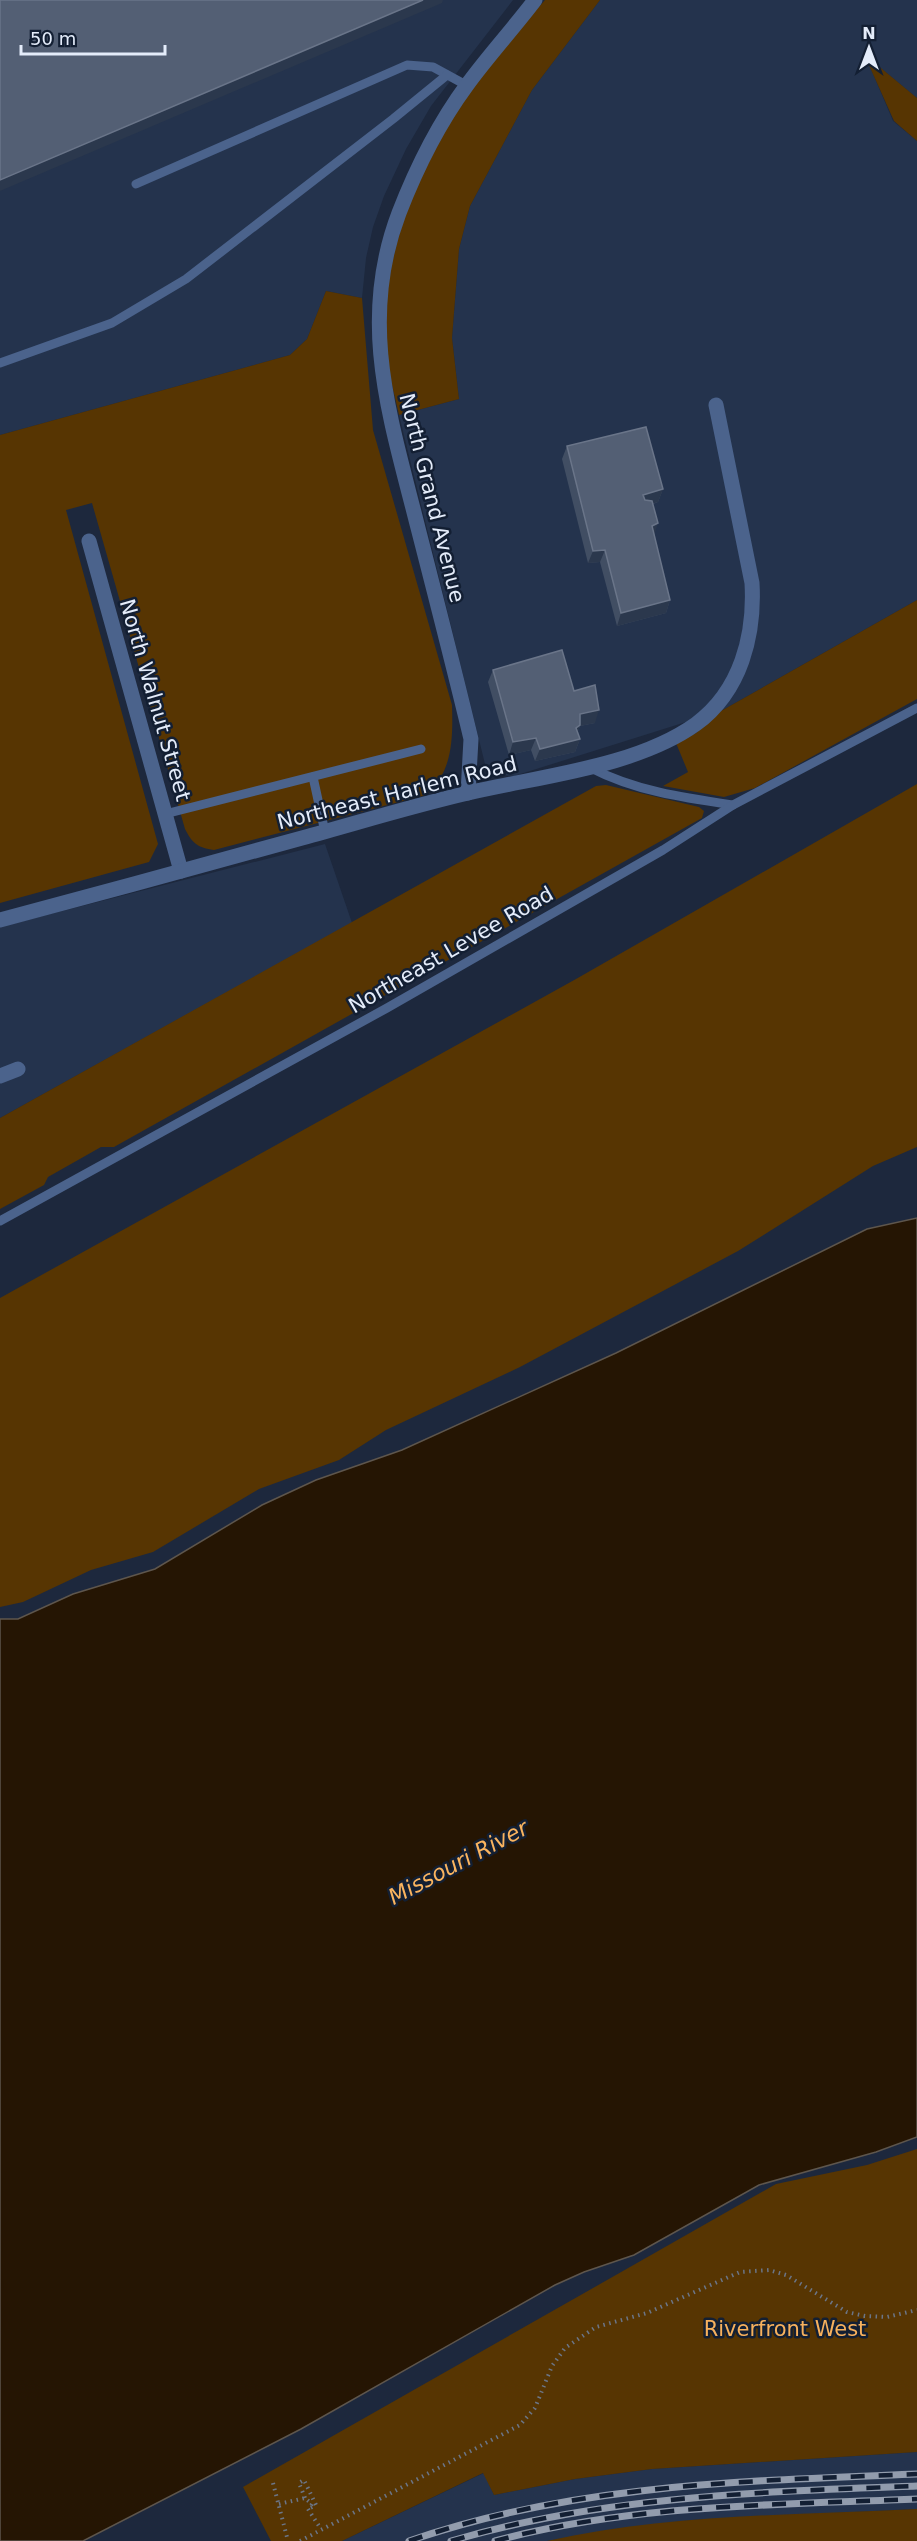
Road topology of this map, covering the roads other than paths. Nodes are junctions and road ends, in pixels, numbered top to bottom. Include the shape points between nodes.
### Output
1 (535, 0) edge
2 (447, 75) junction
3 (466, 85) junction
4 (136, 184) dead end
5 (0, 363) edge
6 (716, 405) dead end
7 (89, 541) dead end
8 (917, 708) edge
9 (421, 749) dead end
10 (589, 767) junction
11 (314, 777) junction
12 (468, 793) junction
13 (733, 805) junction
14 (165, 814) junction
15 (325, 832) junction
16 (181, 871) junction
17 (0, 920) edge
18 (18, 1069) dead end
19 (0, 1076) edge
20 (0, 1221) edge

1 - 3 street, North Grand Avenue
2 - 3 lane
2 - 4 lane via 433,67 407,65
2 - 5 lane via 186,279 112,323
3 - 12 street, North Grand Avenue via 427,151 399,212 381,287 378,343 381,377 471,739
6 - 10 street, Northeast Harlem Road via 752,583 754,609 745,659 718,703 698,722 653,747
7 - 14 street, North Walnut Street
8 - 13 lane, Northeast Levee Road
9 - 11 lane
10 - 12 street, Northeast Harlem Road
10 - 13 lane via 617,781 689,799
11 - 14 lane
11 - 15 lane
12 - 15 street, Northeast Harlem Road
13 - 20 lane, Northeast Levee Road via 663,850 387,1008
14 - 16 street, North Walnut Street
15 - 16 street, Northeast Harlem Road
16 - 17 street, Northeast Harlem Road
18 - 19 street

